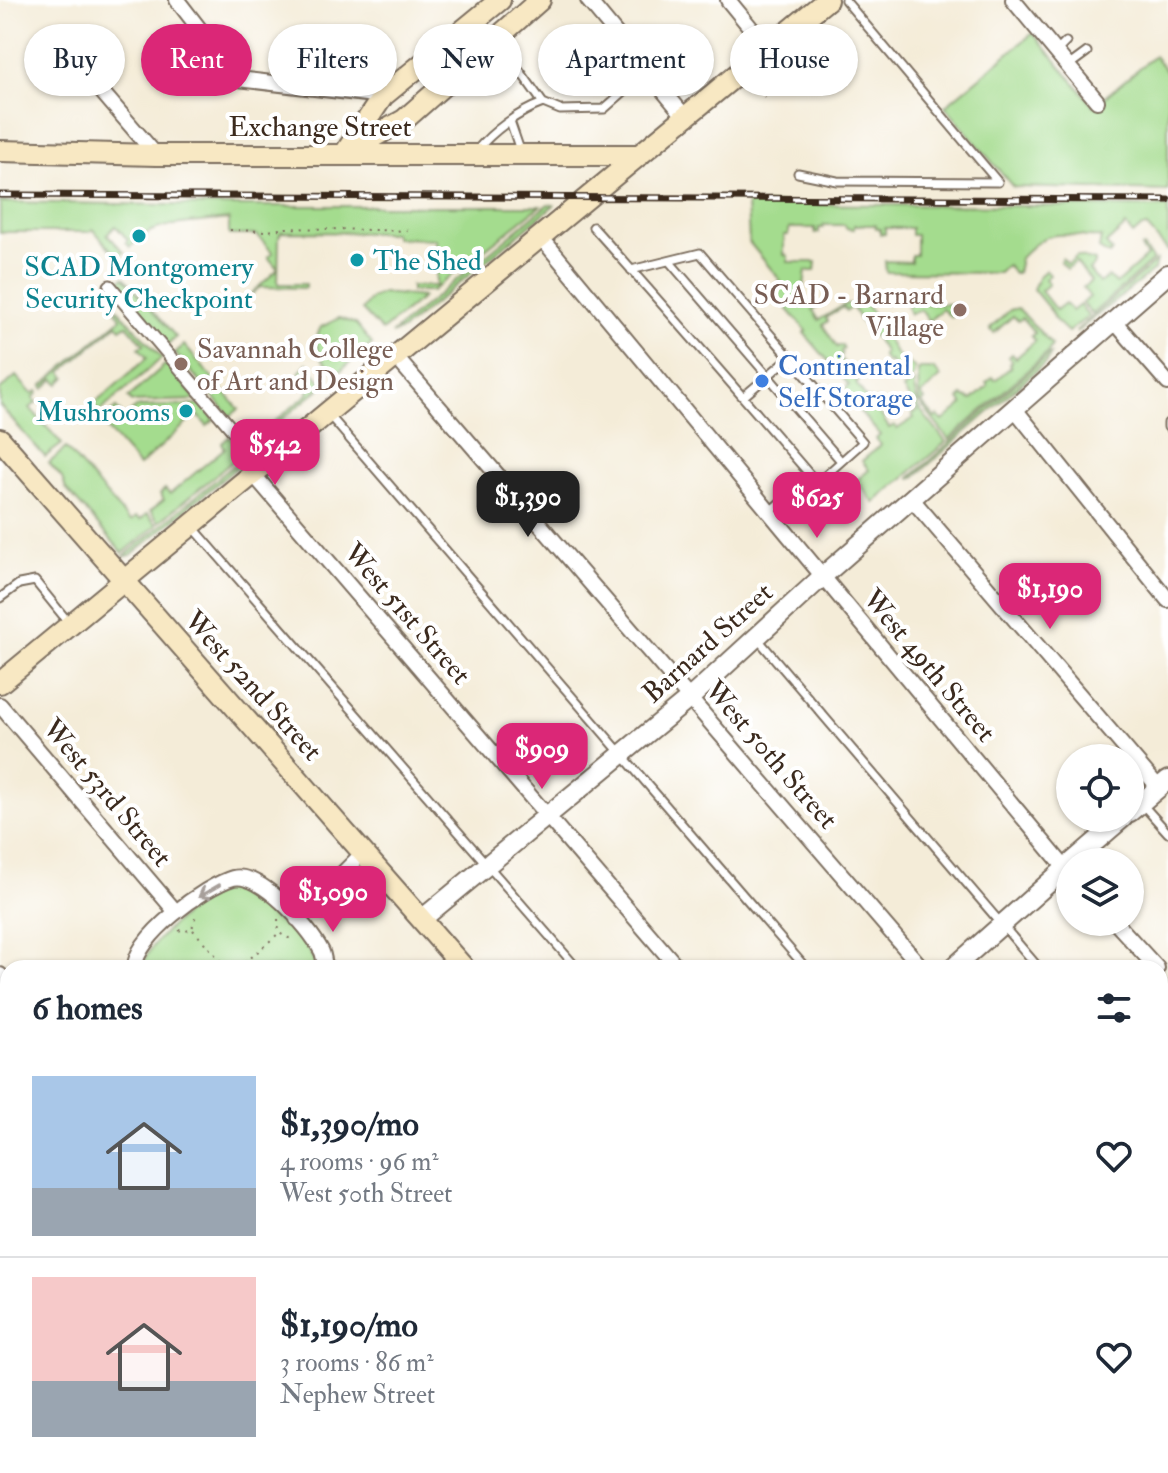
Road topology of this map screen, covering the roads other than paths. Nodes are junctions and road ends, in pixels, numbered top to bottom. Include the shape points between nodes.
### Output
1 (177, 0) edge
2 (500, 0) edge
3 (540, 0) edge
4 (588, 0) edge
5 (728, 0) edge
6 (845, 0) edge
7 (1013, 0) edge
8 (819, 2) edge
9 (511, 24) edge
10 (607, 24) edge
11 (748, 24) edge
12 (795, 24) edge
13 (1087, 52) dead end
14 (1068, 66) junction
15 (522, 74) edge
16 (730, 81) edge
17 (268, 83) edge
18 (397, 85) edge
19 (105, 96) edge
20 (383, 96) edge
21 (430, 96) edge
22 (619, 96) edge
23 (667, 96) edge
24 (1097, 101) dead end
25 (543, 103) junction
26 (686, 118) junction
27 (510, 121) junction
28 (0, 151) edge
29 (345, 153) junction
30 (156, 155) junction
31 (473, 155) junction
32 (522, 155) junction
33 (640, 155) junction
34 (798, 173) dead end
35 (593, 227) dead end
36 (540, 236) junction
37 (669, 261) junction
38 (631, 270) junction
39 (1168, 274) edge
40 (110, 286) dead end
41 (1114, 321) junction
42 (394, 355) junction
43 (790, 357) junction
44 (767, 376) junction
45 (1168, 383) edge
46 (743, 397) junction
47 (1014, 408) junction
48 (326, 412) junction
49 (0, 439) edge
50 (841, 461) junction
51 (259, 471) junction
52 (811, 476) junction
53 (911, 498) junction
54 (769, 512) junction
55 (191, 526) junction
56 (823, 576) junction
57 (124, 581) junction
58 (0, 598) edge
59 (1168, 600) edge
60 (71, 624) junction
61 (755, 636) junction
62 (0, 683) edge
63 (690, 698) junction
64 (0, 705) edge
65 (621, 752) junction
66 (1164, 784) edge
67 (1144, 800) edge
68 (547, 814) junction
69 (1144, 814) edge
70 (1108, 832) edge
71 (1168, 833) edge
72 (1090, 848) edge
73 (364, 852) junction
74 (1056, 852) edge
75 (487, 865) junction
76 (1056, 878) edge
77 (176, 912) junction
78 (297, 919) junction
79 (422, 919) junction
80 (1002, 926) junction
81 (1128, 936) edge
82 (135, 960) edge
83 (324, 960) edge
84 (457, 960) edge
85 (570, 960) edge
86 (671, 960) edge
87 (799, 960) edge
88 (915, 960) edge
89 (962, 960) edge
90 (1032, 960) edge
91 (1149, 960) edge

1 - 17 street via 238,79
2 - 18 main road
3 - 9 main road
4 - 10 street
5 - 11 street
6 - 34 lane via 998,182 837,181
7 - 14 street via 1061,47
8 - 12 main road
13 - 14 lane
14 - 24 street
15 - 25 lane
16 - 26 main road
19 - 30 street
20 - 29 main road
21 - 29 main road via 404,120
22 - 25 lane via 604,109 560,110
23 - 26 street
25 - 27 lane
26 - 33 main road
27 - 31 lane
27 - 32 lane
28 - 30 main road, Exchange Street
29 - 30 main road, Exchange Street
29 - 31 main road, Exchange Street
31 - 32 main road, Exchange Street
32 - 33 main road, Exchange Street
33 - 36 main road
35 - 38 lane
36 - 42 main road
36 - 54 street, West 49th Street
37 - 38 lane
37 - 43 lane via 700,253
37 - 44 lane
38 - 46 lane
39 - 41 street, Barnard Street
40 - 51 street
41 - 45 street
41 - 47 street, Barnard Street
42 - 48 main road
42 - 63 street, West 50th Street
43 - 44 lane
43 - 50 lane via 863,442
44 - 46 lane
44 - 50 lane
46 - 52 lane
47 - 53 street, Barnard Street
47 - 59 street
48 - 51 main road
48 - 65 lane
49 - 57 main road, West 52nd Street
50 - 52 lane via 817,483
51 - 55 main road
51 - 68 street, West 51st Street
52 - 54 lane
53 - 56 street, Barnard Street
53 - 66 street
54 - 56 street, West 49th Street
55 - 57 main road
55 - 75 lane
56 - 61 street, Barnard Street
56 - 74 street, West 49th Street
57 - 60 main road
57 - 73 main road, West 52nd Street
58 - 60 lane via 19,584 35,581
60 - 62 main road
61 - 63 street, Barnard Street
61 - 80 lane
63 - 65 street, Barnard Street
63 - 88 street, West 50th Street
64 - 77 street, West 53rd Street
65 - 68 street, Barnard Street
65 - 87 lane
66 - 67 street
68 - 75 street, Barnard Street
68 - 86 street, West 51st Street
69 - 71 lane
70 - 72 street
73 - 78 street
73 - 79 main road, West 52nd Street
75 - 79 street, Barnard Street
75 - 85 lane
76 - 80 street
78 -> 77 street via 267,888 234,878
77 - 82 street via 148,938
78 - 83 street
79 - 84 main road, West 52nd Street
80 - 89 street
80 - 90 lane
81 - 91 street

